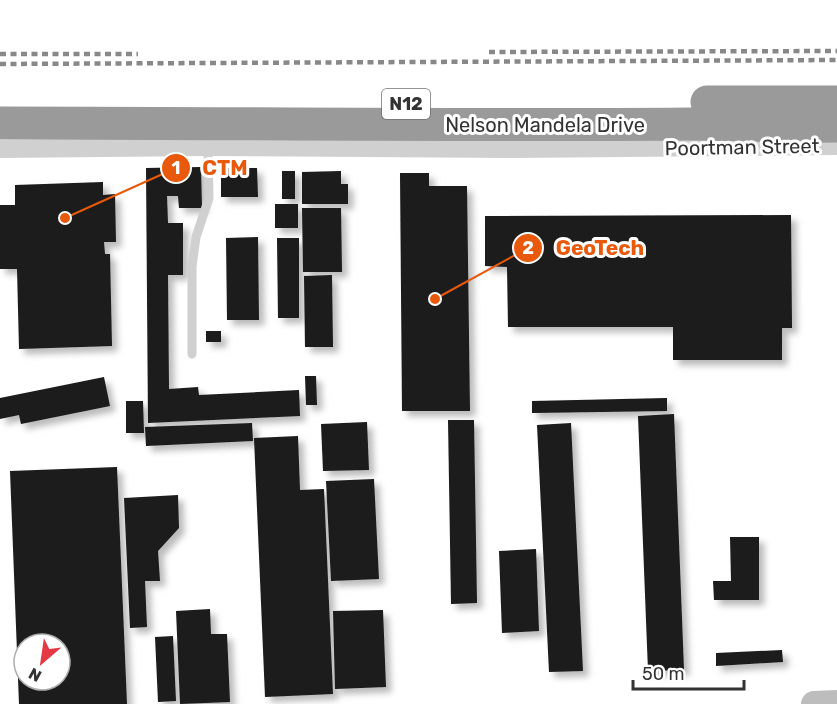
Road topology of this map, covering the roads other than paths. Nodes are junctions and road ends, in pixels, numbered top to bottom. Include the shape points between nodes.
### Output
1 (837, 102) edge
2 (0, 105) edge
3 (0, 123) edge
4 (837, 126) edge
5 (837, 146) edge
6 (208, 147) junction
7 (0, 149) edge
8 (192, 354) dead end
9 (837, 703) edge
10 (814, 704) edge

1 - 2 highway, Nelson Mandela Drive / N12
3 - 4 highway, Nelson Mandela Drive / N12
5 - 6 street, Poortman Street
6 - 7 street, Poortman Street
6 - 8 lane via 209,198 196,237 192,267
9 - 10 street

